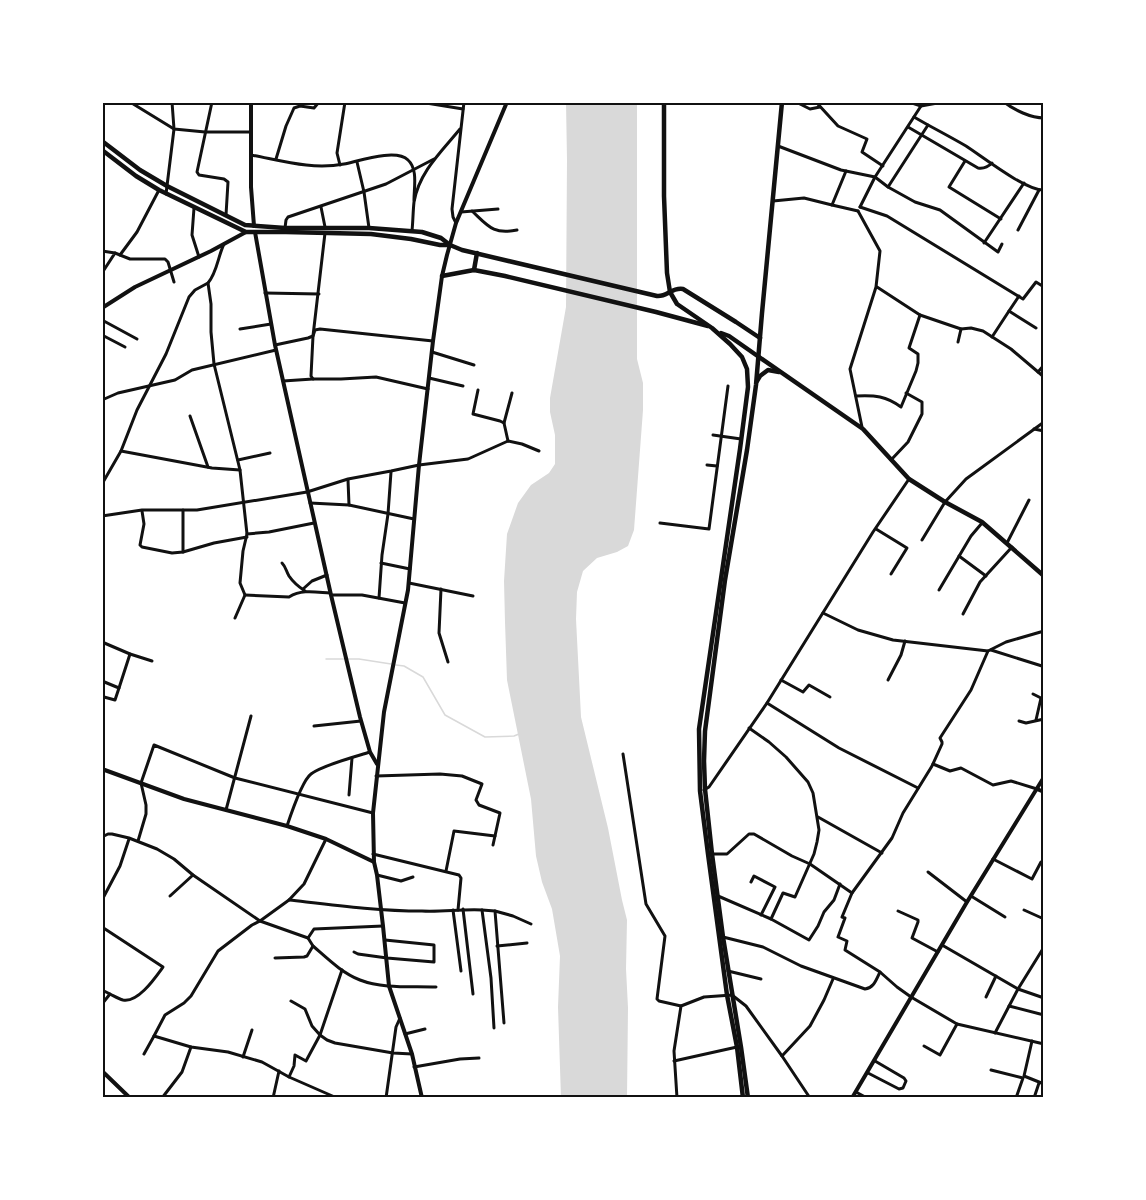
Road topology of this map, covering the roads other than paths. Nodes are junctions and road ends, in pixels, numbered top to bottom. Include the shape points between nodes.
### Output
1 (130, 102) edge
2 (172, 102) edge
3 (212, 102) edge
4 (251, 102) edge
5 (319, 102) edge
6 (345, 102) edge
7 (420, 102) edge
8 (464, 102) edge
9 (507, 102) edge
10 (664, 102) edge
11 (782, 102) edge
12 (796, 102) edge
13 (816, 102) edge
14 (909, 102) edge
15 (943, 102) edge
16 (1004, 102) edge
17 (931, 103) edge
18 (921, 106) junction
19 (820, 107) junction
20 (463, 109) junction
21 (914, 117) junction
22 (1044, 118) edge
23 (928, 126) junction
24 (461, 127) junction
25 (908, 127) junction
26 (174, 129) junction
27 (205, 132) junction
28 (250, 132) junction
29 (921, 136) junction
30 (102, 141) edge
31 (778, 146) junction
32 (102, 150) edge
33 (250, 155) junction
34 (276, 159) junction
35 (434, 159) junction
36 (357, 161) junction
37 (966, 161) junction
38 (992, 163) junction
39 (340, 165) junction
40 (883, 166) junction
41 (414, 170) junction
42 (846, 171) junction
43 (875, 177) junction
44 (1024, 183) junction
45 (167, 186) junction
46 (888, 187) junction
47 (1042, 189) edge
48 (159, 190) junction
49 (364, 192) junction
50 (166, 194) junction
51 (414, 200) junction
52 (773, 201) junction
53 (832, 205) junction
54 (321, 207) junction
55 (194, 208) junction
56 (498, 209) dead end
57 (859, 209) junction
58 (472, 211) junction
59 (461, 212) junction
60 (226, 216) junction
61 (1000, 219) junction
62 (456, 223) junction
63 (285, 228) junction
64 (369, 228) junction
65 (254, 229) junction
66 (325, 230) junction
67 (517, 230) dead end
68 (1018, 230) dead end
69 (412, 231) junction
70 (246, 232) junction
71 (984, 243) junction
72 (224, 244) junction
73 (1002, 244) dead end
74 (450, 245) junction
75 (102, 251) edge
76 (115, 253) junction
77 (477, 253) junction
78 (120, 255) junction
79 (200, 257) junction
80 (474, 270) junction
81 (171, 271) junction
82 (102, 273) edge
83 (442, 276) junction
84 (174, 282) dead end
85 (208, 283) junction
86 (876, 287) junction
87 (1044, 287) edge
88 (670, 292) junction
89 (265, 293) junction
90 (319, 294) junction
91 (1019, 296) junction
92 (102, 308) edge
93 (1009, 311) junction
94 (920, 315) junction
95 (102, 320) edge
96 (271, 324) junction
97 (712, 328) junction
98 (961, 328) junction
99 (1036, 328) dead end
100 (240, 329) dead end
101 (718, 333) junction
102 (102, 335) edge
103 (313, 336) junction
104 (992, 337) junction
105 (760, 338) junction
106 (138, 339) dead end
107 (433, 341) junction
108 (958, 342) dead end
109 (125, 347) dead end
110 (275, 348) junction
111 (432, 352) junction
112 (759, 357) junction
113 (214, 364) junction
114 (1044, 364) edge
115 (474, 365) dead end
116 (1038, 372) junction
117 (785, 374) junction
118 (1044, 377) edge
119 (429, 378) junction
120 (313, 379) junction
121 (284, 381) junction
122 (756, 385) junction
123 (463, 386) dead end
124 (728, 386) dead end
125 (148, 387) junction
126 (428, 389) junction
127 (478, 390) dead end
128 (512, 393) dead end
129 (906, 393) junction
130 (856, 396) junction
131 (102, 400) edge
132 (190, 416) dead end
133 (1044, 422) edge
134 (504, 423) junction
135 (863, 429) junction
136 (1034, 429) junction
137 (1044, 431) edge
138 (712, 435) dead end
139 (721, 436) junction
140 (741, 439) junction
141 (508, 441) junction
142 (121, 451) junction
143 (539, 451) dead end
144 (270, 453) dead end
145 (238, 459) junction
146 (891, 460) junction
147 (419, 465) junction
148 (707, 465) dead end
149 (717, 466) junction
150 (208, 467) junction
151 (240, 470) junction
152 (391, 471) junction
153 (348, 479) junction
154 (909, 479) junction
155 (102, 484) edge
156 (307, 492) junction
157 (1029, 500) dead end
158 (945, 502) junction
159 (243, 503) junction
160 (310, 503) junction
161 (349, 505) junction
162 (142, 510) junction
163 (183, 510) junction
164 (388, 514) junction
165 (102, 516) edge
166 (414, 519) junction
167 (982, 522) junction
168 (314, 523) junction
169 (660, 523) dead end
170 (875, 529) junction
171 (247, 536) junction
172 (922, 540) dead end
173 (1009, 545) junction
174 (183, 552) junction
175 (959, 556) junction
176 (282, 562) dead end
177 (381, 563) junction
178 (410, 569) junction
179 (891, 574) dead end
180 (327, 575) junction
181 (986, 576) junction
182 (1044, 576) edge
183 (409, 583) junction
184 (441, 589) junction
185 (305, 590) junction
186 (939, 590) dead end
187 (330, 594) junction
188 (245, 595) junction
189 (473, 596) dead end
190 (379, 598) junction
191 (405, 603) junction
192 (823, 613) junction
193 (963, 614) dead end
194 (235, 618) dead end
195 (1044, 631) edge
196 (905, 641) junction
197 (102, 642) edge
198 (989, 650) junction
199 (130, 654) junction
200 (152, 661) dead end
201 (448, 662) dead end
202 (1042, 666) dead end
203 (781, 680) junction
204 (888, 680) dead end
205 (102, 681) edge
206 (119, 688) junction
207 (1033, 694) dead end
208 (830, 697) dead end
209 (102, 699) edge
210 (767, 703) junction
211 (251, 716) dead end
212 (1044, 719) edge
213 (1036, 720) junction
214 (361, 721) junction
215 (1019, 721) dead end
216 (314, 726) dead end
217 (750, 728) junction
218 (370, 752) junction
219 (623, 754) dead end
220 (352, 758) junction
221 (377, 764) junction
222 (933, 764) junction
223 (102, 769) edge
224 (376, 776) junction
225 (1044, 777) edge
226 (235, 778) junction
227 (141, 783) junction
228 (918, 788) junction
229 (1037, 789) junction
230 (703, 790) junction
231 (1044, 792) edge
232 (299, 795) junction
233 (349, 795) dead end
234 (226, 811) junction
235 (373, 813) junction
236 (817, 817) junction
237 (287, 826) junction
238 (495, 836) junction
239 (102, 837) edge
240 (129, 838) junction
241 (326, 840) junction
242 (138, 842) junction
243 (493, 845) dead end
244 (882, 853) junction
245 (373, 854) junction
246 (712, 854) junction
247 (993, 859) junction
248 (374, 862) junction
249 (1044, 862) edge
250 (810, 864) junction
251 (446, 871) junction
252 (928, 872) dead end
253 (194, 875) junction
254 (377, 875) junction
255 (413, 877) dead end
256 (751, 882) dead end
257 (840, 885) junction
258 (852, 893) junction
259 (170, 896) dead end
260 (718, 896) junction
261 (971, 896) junction
262 (102, 900) edge
263 (289, 900) junction
264 (967, 902) junction
265 (381, 909) junction
266 (463, 909) junction
267 (453, 910) junction
268 (458, 910) junction
269 (482, 910) junction
270 (1024, 910) dead end
271 (495, 911) junction
272 (898, 911) dead end
273 (761, 915) junction
274 (1005, 916) dead end
275 (771, 919) junction
276 (1044, 919) edge
277 (260, 921) junction
278 (531, 924) dead end
279 (383, 926) junction
280 (102, 927) edge
281 (723, 937) junction
282 (308, 938) junction
283 (385, 940) junction
284 (526, 943) dead end
285 (942, 945) junction
286 (314, 946) junction
287 (497, 946) junction
288 (1044, 947) edge
289 (354, 952) dead end
290 (938, 952) junction
291 (275, 958) dead end
292 (387, 958) junction
293 (342, 970) junction
294 (461, 971) dead end
295 (728, 971) junction
296 (880, 972) junction
297 (996, 976) junction
298 (761, 979) dead end
299 (833, 979) junction
300 (389, 986) junction
301 (436, 987) dead end
302 (1018, 989) junction
303 (102, 990) edge
304 (110, 994) junction
305 (473, 994) dead end
306 (730, 995) junction
307 (986, 996) dead end
308 (911, 997) junction
309 (1044, 998) edge
310 (291, 1001) dead end
311 (102, 1004) edge
312 (681, 1006) junction
313 (1009, 1006) junction
314 (1044, 1015) edge
315 (400, 1018) junction
316 (504, 1023) dead end
317 (957, 1024) junction
318 (494, 1028) dead end
319 (425, 1029) dead end
320 (252, 1030) dead end
321 (995, 1033) junction
322 (405, 1034) junction
323 (320, 1035) junction
324 (154, 1036) junction
325 (1032, 1041) junction
326 (1044, 1044) edge
327 (924, 1046) dead end
328 (191, 1047) junction
329 (737, 1047) junction
330 (393, 1053) junction
331 (144, 1054) dead end
332 (412, 1054) junction
333 (782, 1056) junction
334 (243, 1057) junction
335 (479, 1058) dead end
336 (674, 1061) junction
337 (874, 1061) junction
338 (414, 1067) junction
339 (992, 1070) dead end
340 (102, 1071) edge
341 (279, 1071) junction
342 (868, 1073) junction
343 (289, 1077) junction
344 (1024, 1077) junction
345 (1039, 1083) junction
346 (1044, 1084) edge
347 (856, 1092) junction
348 (130, 1098) edge
349 (162, 1098) edge
350 (273, 1098) edge
351 (337, 1098) edge
352 (386, 1098) edge
353 (422, 1098) edge
354 (677, 1098) edge
355 (743, 1098) edge
356 (748, 1098) edge
357 (810, 1098) edge
358 (852, 1098) edge
359 (867, 1098) edge
360 (1016, 1098) edge
361 (1034, 1098) edge

1 - 26 street
2 - 26 street
3 - 27 street
4 - 28 main road
5 - 34 street via 314,108 294,108
6 - 39 street via 337,153
7 - 20 street
8 - 20 street
9 - 59 main road
10 - 88 main road via 664,207
11 - 31 main road
12 - 19 street via 810,109
13 - 19 street
14 - 18 street
15 - 17 street
16 - 22 street
17 - 18 street
18 - 21 street
19 - 40 street via 838,126 867,139 862,152
20 - 24 street
21 - 23 street
21 - 25 street
23 - 29 street
23 - 38 street
24 - 35 street
24 - 62 street via 452,209
25 - 29 street
25 - 40 street
26 - 27 street
26 - 45 street
27 - 28 street
27 - 60 street via 197,172 228,182
28 - 33 main road
29 - 37 street
29 - 46 street
30 - 45 main road
31 - 42 street
31 - 52 main road
32 - 48 main road
33 - 34 street
33 - 65 main road
34 - 39 street via 315,167
35 - 41 street
35 - 51 street
36 - 39 street
36 - 41 street via 395,155 407,158
36 - 49 street
37 - 38 street via 978,168
37 - 61 street via 949,187
38 - 44 street
40 - 43 street
41 - 49 street
41 - 51 street
42 - 43 street
42 - 53 street
43 - 46 street
43 - 57 street
44 - 47 street
44 - 61 street
45 - 50 street
45 - 60 main road
46 - 71 street via 940,210
47 - 68 street
48 - 50 main road
48 - 78 street
49 - 54 street
49 - 64 street
50 - 55 main road
51 - 69 street
52 - 53 street via 804,198
52 - 105 main road
53 - 57 street
54 - 63 street via 288,217
54 - 66 street
55 - 70 main road
55 - 79 street via 192,235
56 - 58 street
57 - 86 street via 880,251
57 - 91 street via 887,216
58 - 59 street
58 - 67 street via 494,230
59 - 62 main road
60 - 65 main road
61 - 71 street
62 - 74 main road
63 - 65 main road
63 - 66 main road
64 - 66 main road
64 - 69 main road
65 - 66 main road
65 - 70 main road
65 - 89 main road
66 - 74 main road
66 - 90 street
69 - 74 main road via 441,238
70 - 72 main road
71 - 73 street via 998,252
72 - 79 main road
72 - 85 street
74 - 77 main road
74 - 83 main road
75 - 76 street
76 - 78 street
76 - 82 street
77 - 80 main road
77 - 88 main road via 657,296
78 - 81 street via 130,259 165,259
79 - 81 main road
80 - 83 main road
80 - 97 main road
81 - 84 street
81 - 92 main road
83 - 107 main road
85 - 113 street
85 - 125 street via 189,297
86 - 94 street
86 - 130 street via 850,369
87 - 91 street via 1036,282 1023,299
88 - 97 main road via 677,304
88 - 105 main road via 683,289
89 - 90 street
89 - 96 main road
90 - 103 street
91 - 93 street
93 - 99 street
93 - 104 street
94 - 98 street
94 - 129 street via 909,348 918,354 918,363
95 - 106 street
96 - 100 street
96 - 110 main road
97 - 101 main road
98 - 104 street
98 - 108 street
101 - 112 main road
101 - 140 main road via 742,357 747,369
102 - 109 street
103 - 107 street via 320,329
103 - 110 street
103 - 120 street
104 - 116 street
105 - 112 main road
107 - 111 main road
110 - 113 street
110 - 121 main road
111 - 115 street
111 - 119 main road
112 - 117 main road
112 - 122 main road
113 - 125 street
113 - 145 street
114 - 116 street
116 - 118 street
117 - 122 main road via 768,370
117 - 135 main road
119 - 123 street
119 - 126 main road
120 - 121 street
120 - 126 street via 376,377
121 - 156 main road
122 - 230 main road via 706,721
124 - 139 street
125 - 131 street
125 - 142 street
126 - 147 main road
127 - 134 street via 473,414
128 - 134 street
129 - 130 street via 901,407 884,397
129 - 146 street via 922,402 922,414 908,442
130 - 135 street
132 - 150 street
133 - 136 street
134 - 141 street
135 - 146 main road
136 - 137 street
136 - 158 street via 966,479
138 - 139 street
139 - 140 street
139 - 149 street
140 - 230 main road via 699,729
141 - 143 street
141 - 147 street via 468,459
142 - 150 street
142 - 155 street
144 - 145 street
145 - 151 street
146 - 154 main road
147 - 152 street
147 - 166 main road
148 - 149 street
149 - 169 street via 709,529
150 - 151 street
151 - 159 street
152 - 153 street
152 - 164 street
153 - 156 street
153 - 161 street
154 - 158 main road
154 - 170 street
156 - 159 street
156 - 160 main road
157 - 173 street
158 - 167 main road
158 - 172 street
159 - 163 street
159 - 171 street
160 - 161 street
160 - 168 main road
161 - 164 street
162 - 163 street
162 - 165 street
162 - 174 street via 141,547
163 - 174 street
164 - 166 street
164 - 177 street
166 - 178 main road
167 - 173 main road
167 - 175 street
168 - 171 street
168 - 180 main road
170 - 179 street via 907,548
170 - 192 street
171 - 174 street
171 - 188 street via 240,574
173 - 181 street
173 - 182 main road
175 - 181 street
175 - 186 street
176 - 185 street via 287,574
177 - 178 street
177 - 190 street
178 - 183 main road
180 - 185 street via 312,580
180 - 187 main road
181 - 193 street
183 - 184 street
183 - 191 main road
184 - 189 street
184 - 201 street via 439,633
185 - 187 street
185 - 188 street via 289,597
187 - 190 street
187 - 214 main road
188 - 194 street
190 - 191 street
191 - 221 main road
192 - 196 street via 858,630
192 - 203 street
195 - 198 street
196 - 198 street
196 - 204 street
197 - 199 street
198 - 202 street
198 - 222 street via 971,690 940,738 942,744
199 - 200 street
199 - 206 street
203 - 208 street via 803,692 809,685
203 - 210 street
205 - 206 street
206 - 209 street via 115,700
207 - 213 street via 1041,698
210 - 217 street
210 - 228 street via 839,748
211 - 226 street
212 - 213 street
213 - 215 street
214 - 216 street
214 - 218 main road
217 - 230 street
217 - 236 street via 786,757 808,782
218 - 220 street
218 - 221 main road
219 - 312 street via 646,904 665,936 657,999
220 - 232 street via 310,775
220 - 233 street
221 - 224 main road
222 - 228 street
222 - 229 street via 950,771 961,768 993,785 1011,782
223 - 227 main road
224 - 235 main road
224 - 238 street via 451,775 482,784 476,800 479,806 500,813
225 - 229 main road
226 - 227 street via 154,746
226 - 232 street
226 - 234 street
227 - 234 main road
227 - 242 street via 146,814
228 - 244 street
229 - 231 main road
229 - 247 main road
230 - 246 main road
230 - 306 main road
232 - 235 street
232 - 237 street
234 - 237 main road
235 - 245 main road
236 - 244 street
236 - 250 street via 819,830
237 - 241 main road
238 - 243 street
238 - 251 street via 454,831
239 - 240 street via 112,834
240 - 242 street
240 - 262 street
241 - 248 main road
241 - 263 street via 304,884
242 - 253 street via 157,849
244 - 258 street
245 - 248 main road
245 - 251 street
246 - 250 street via 727,854 754,834
246 - 260 main road
247 - 249 street via 1032,879
247 - 261 main road
248 - 254 main road
250 - 257 street
250 - 275 street via 795,897 783,893
251 - 268 street via 457,873 460,878
252 - 264 street
253 - 259 street
253 - 277 street
254 - 255 street via 401,881
254 - 265 main road
256 - 273 street via 754,876 775,887
257 - 258 street
257 - 275 street via 809,940
258 - 296 street via 838,937 847,941 845,950
260 - 273 street
260 - 281 main road
261 - 264 main road
261 - 274 street
263 - 265 street
263 - 277 street
264 - 285 main road
265 - 267 street
265 - 279 main road
266 - 268 street
266 - 269 street
266 - 305 street
267 - 268 street
267 - 294 street
269 - 271 street
269 - 318 street
270 - 276 street
271 - 278 street
271 - 287 street
272 - 290 street via 918,920 912,938
273 - 275 street
277 - 282 street
277 - 324 street via 218,951 191,996 165,1015
279 - 282 street via 317,928
279 - 283 main road
280 - 304 street via 164,967 144,992 130,1000
281 - 295 main road
281 - 299 street via 763,947
282 - 286 street
283 - 292 main road
283 - 292 street via 434,945 434,962
284 - 287 street
285 - 290 main road
285 - 297 street
286 - 291 street via 304,957
286 - 293 street
287 - 316 street
288 - 302 street
289 - 292 street
290 - 308 main road
292 - 300 main road
293 - 300 street via 368,983
293 - 323 street
295 - 298 street
295 - 306 main road
296 - 299 street via 875,984 865,989
296 - 308 street
297 - 302 street
297 - 307 street
299 - 333 street via 810,1026
300 - 301 street
300 - 315 main road
302 - 309 street
302 - 313 street
303 - 304 street
304 - 311 street
306 - 312 street via 704,997
306 - 329 main road
306 - 333 street via 746,1006
306 - 356 main road
308 - 317 street
308 - 337 main road
310 - 323 street via 305,1009
312 - 336 street
313 - 314 street
313 - 321 street
315 - 322 main road
315 - 330 street
317 - 321 street
317 - 327 street via 940,1054
319 - 322 street
320 - 334 street
321 - 325 street
322 - 332 main road
323 - 330 street via 335,1043
323 - 343 street via 306,1061 295,1055
324 - 328 street
324 - 331 street
325 - 326 street
325 - 344 street
328 - 334 street
328 - 349 street via 182,1072
329 - 336 street
329 - 355 main road
330 - 332 street
330 - 352 street
332 - 338 main road
333 - 357 street
334 - 341 street
335 - 338 street
336 - 354 street
337 - 342 main road
337 - 342 street via 904,1078 903,1088
338 - 353 main road
339 - 344 street
340 - 348 main road
341 - 343 street
341 - 350 street
342 - 347 main road
343 - 351 street
344 - 345 street
344 - 360 street
345 - 346 street
345 - 361 street
347 - 358 main road
347 - 359 street

